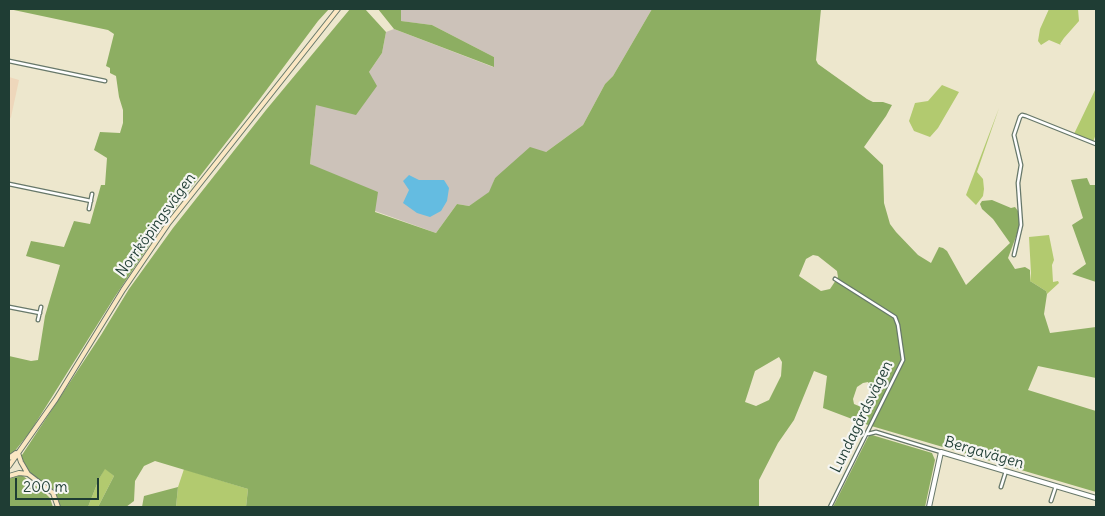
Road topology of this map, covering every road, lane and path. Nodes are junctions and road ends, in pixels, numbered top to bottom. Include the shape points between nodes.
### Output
1 (338, 9) edge
2 (9, 61) edge
3 (105, 81) dead end
4 (1096, 144) edge
5 (9, 184) edge
6 (92, 194) dead end
7 (91, 201) junction
8 (89, 209) dead end
9 (1014, 255) dead end
10 (835, 279) dead end
11 (9, 307) edge
12 (41, 307) dead end
13 (40, 313) junction
14 (38, 320) dead end
15 (867, 435) junction
16 (21, 448) junction
17 (940, 452) junction
18 (18, 453) junction
19 (9, 458) edge
20 (9, 466) edge
21 (1006, 471) junction
22 (28, 474) junction
23 (9, 476) edge
24 (1056, 486) junction
25 (1001, 487) dead end
26 (1096, 498) edge
27 (1051, 501) dead end
28 (58, 507) edge
29 (830, 507) edge
30 (929, 507) edge

1 - 16 main road, Norrköpingsvägen via 168,224
2 - 3 street
4 - 9 street via 1026,116 1020,117 1014,136 1021,164 1018,183 1021,225
5 - 7 street
6 - 7 street
7 - 8 street
10 - 15 street, Lundagårdsvägen via 895,317 898,325 903,360
11 - 13 street
12 - 13 street
13 - 14 street
15 - 17 street, Bergavägen via 876,432
15 - 29 street, Lundagårdsvägen
16 - 18 main road, Norrköpingsvägen
16 - 19 main road
17 - 21 street, Bergavägen
17 - 30 street
18 - 20 main road, Norrköpingsvägen
18 - 22 main road
21 - 24 street, Bergavägen
21 - 25 street
22 - 23 main road
22 - 28 main road via 53,493
24 - 26 street, Bergavägen
24 - 27 street

